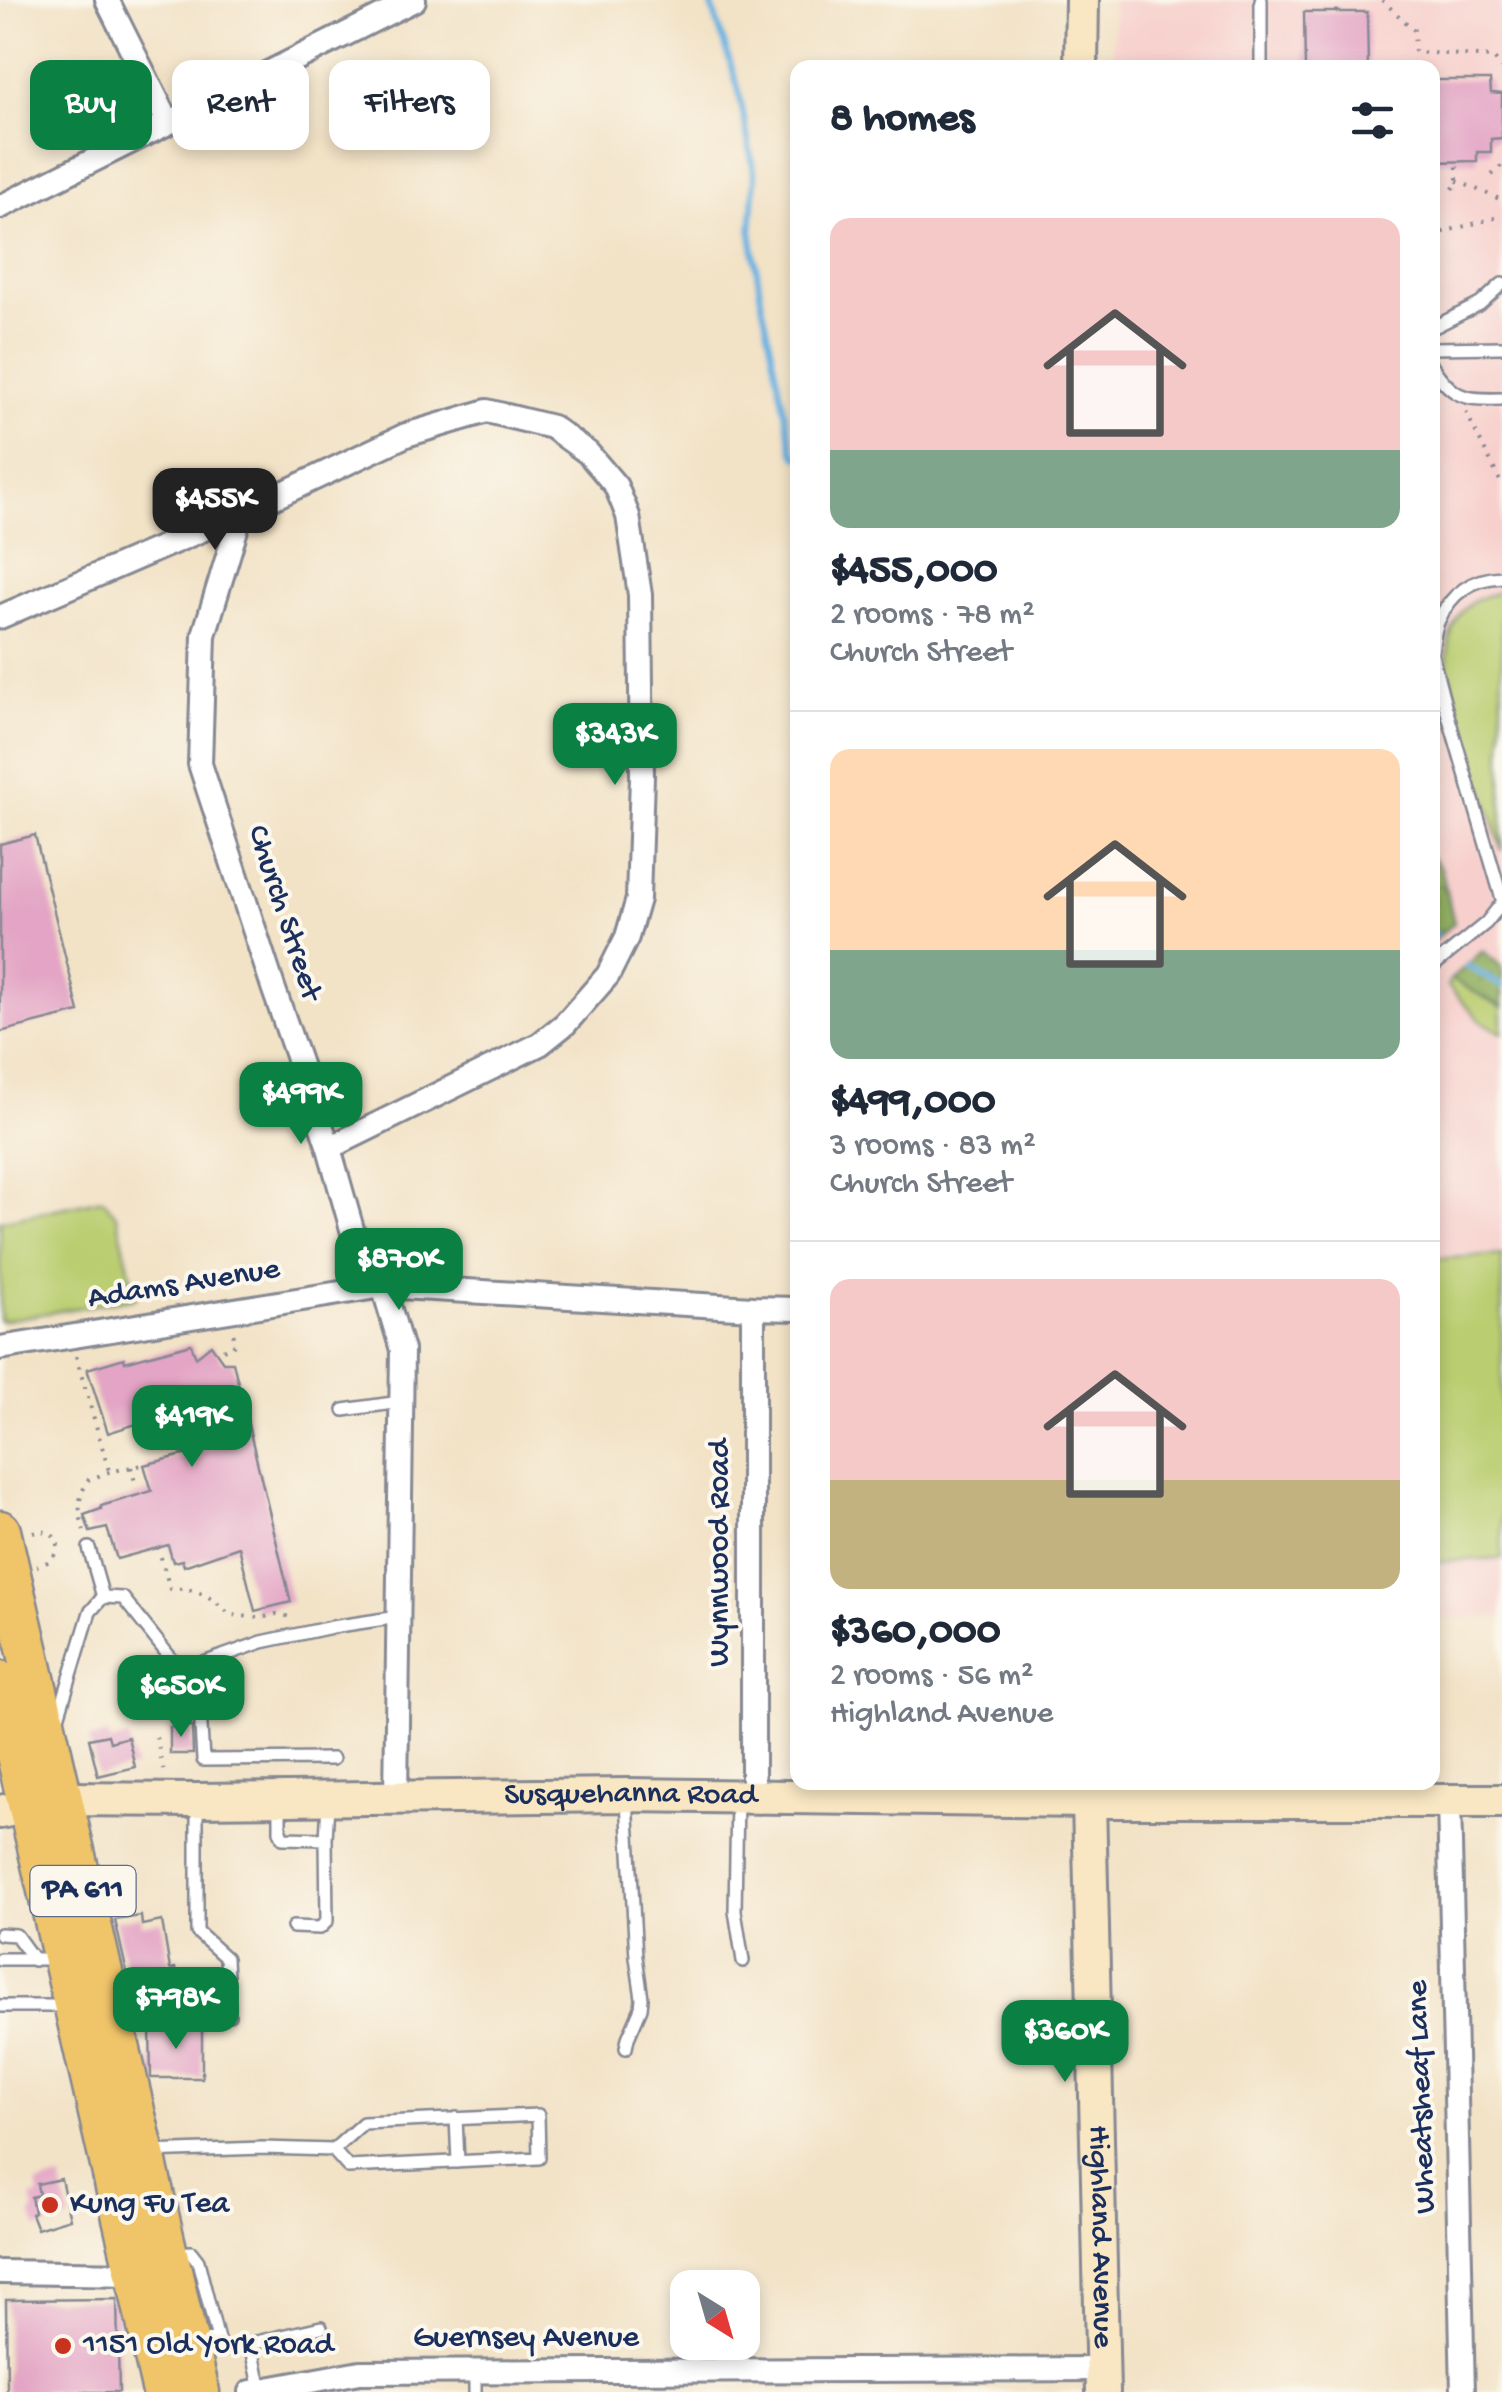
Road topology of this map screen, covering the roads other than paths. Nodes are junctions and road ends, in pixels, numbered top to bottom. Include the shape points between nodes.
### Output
1 (107, 0) edge
2 (414, 0) edge
3 (1082, 0) edge
4 (1261, 0) edge
5 (1081, 60) edge
6 (1262, 60) edge
7 (168, 122) junction
8 (0, 207) edge
9 (1502, 284) edge
10 (1440, 324) edge
11 (1502, 347) edge
12 (1440, 348) edge
13 (1440, 378) edge
14 (1502, 400) edge
15 (241, 513) junction
16 (1502, 577) edge
17 (0, 617) edge
18 (1440, 618) edge
19 (1440, 685) edge
20 (1502, 901) edge
21 (1440, 960) edge
22 (329, 1148) junction
23 (383, 1286) junction
24 (753, 1308) junction
25 (790, 1308) edge
26 (0, 1348) edge
27 (400, 1402) junction
28 (344, 1410) dead end
29 (15, 1532) edge
30 (89, 1548) road end
31 (103, 1597) junction
32 (399, 1616) junction
33 (181, 1671) junction
34 (0, 1681) edge
35 (50, 1749) junction
36 (333, 1759) dead end
37 (1090, 1792) edge
38 (627, 1795) junction
39 (396, 1798) junction
40 (745, 1798) junction
41 (280, 1799) junction
42 (328, 1799) junction
43 (197, 1800) junction
44 (1448, 1801) junction
45 (1502, 1801) edge
46 (31, 1805) edge
47 (326, 1839) junction
48 (293, 1927) dead end
49 (0, 1934) edge
50 (49, 1959) junction
51 (0, 1960) edge
52 (743, 1960) dead end
53 (0, 2006) edge
54 (74, 2006) junction
55 (113, 2018) junction
56 (626, 2048) dead end
57 (456, 2118) junction
58 (333, 2150) junction
59 (144, 2152) junction
60 (458, 2162) junction
61 (152, 2263) junction
62 (0, 2272) edge
63 (320, 2326) dead end
64 (203, 2340) junction
65 (251, 2344) junction
66 (1103, 2381) edge
67 (475, 2382) edge
68 (256, 2391) edge
69 (163, 2392) edge
70 (199, 2392) edge
71 (1463, 2392) edge

1 - 7 street
2 - 7 street
3 - 5 main road
4 - 6 lane
7 - 8 street
9 - 10 lane
11 - 12 lane
13 - 14 lane via 1458,394
15 - 17 street
15 - 22 street, Church Street via 204,635 200,764
15 - 22 street via 406,436 487,411 552,427 588,453 616,486 628,516 640,595 638,900 608,974 540,1044
16 - 18 lane via 1460,590
19 - 20 lane
20 - 21 lane
22 - 23 street, Church Street via 361,1261
23 - 24 street, Adams Avenue
23 - 26 street, Adams Avenue
23 - 27 street, Church Street via 402,1350
24 - 25 street, Adams Avenue
24 - 40 street, Wynnwood Road
27 - 28 lane
27 - 32 street, Church Street
29 - 35 highway, PA 611
30 - 31 lane
31 - 33 lane via 122,1598
31 - 35 lane via 90,1612
32 - 33 lane via 262,1642
32 - 39 street, Church Street
33 - 36 lane via 199,1692 203,1760
34 - 46 highway, PA 611
35 - 46 highway, PA 611
37 - 40 main road, Susquehanna Road
37 - 44 main road, Susquehanna Road
37 - 66 main road, Highland Avenue
38 - 39 main road, Susquehanna Road
38 - 40 main road, Susquehanna Road
38 - 56 lane via 642,1998
39 - 42 main road, Susquehanna Road
40 - 52 lane via 734,1911
41 - 42 main road, Susquehanna Road
41 - 43 main road, Susquehanna Road
41 - 47 lane via 283,1838
42 - 47 lane
43 - 46 main road, Susquehanna Road
43 - 55 lane via 197,1932 226,1958 229,2015
44 - 45 main road, Susquehanna Road
44 - 71 street, Wheatsheaf Lane
46 - 50 highway, PA 611
46 - 55 highway, PA 611
47 - 48 lane via 327,1921 320,1928
49 - 50 lane via 16,1935
50 - 51 lane
50 - 54 highway, PA 611
53 - 54 lane
54 - 61 highway, PA 611
55 - 59 highway, PA 611
57 - 58 lane via 363,2123
57 - 60 lane
57 - 60 lane via 538,2114 540,2158
58 - 59 lane
58 - 60 lane via 348,2167
59 - 61 highway, PA 611
61 - 62 street
61 - 64 highway, PA 611
61 - 69 highway, PA 611
63 - 65 lane
64 - 65 lane via 227,2349
64 - 70 highway, PA 611
65 - 68 lane
66 - 67 street, Guernsey Avenue
67 - 68 street, Guernsey Avenue via 360,2372

